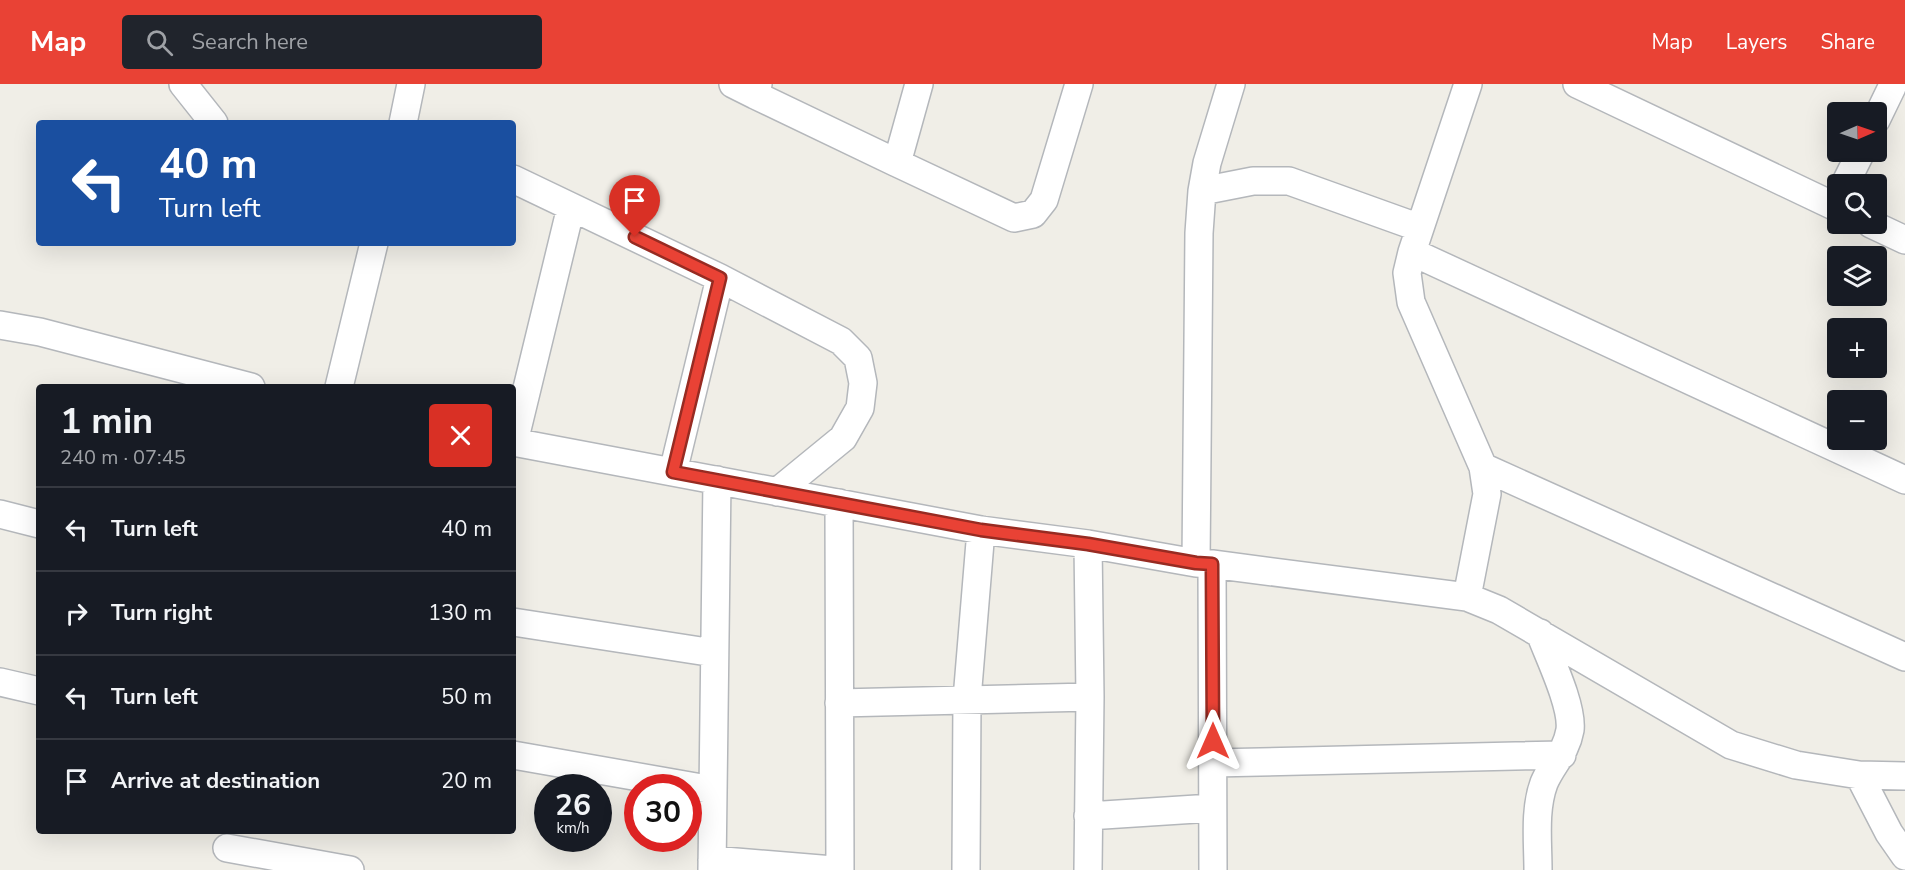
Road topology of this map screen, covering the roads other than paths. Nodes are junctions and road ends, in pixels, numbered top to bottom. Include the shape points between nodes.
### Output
1 (183, 84) edge
2 (411, 84) edge
3 (919, 84) edge
4 (1079, 84) edge
5 (1232, 84) edge
6 (1468, 84) edge
7 (1577, 84) edge
8 (1890, 85) edge
9 (749, 88) edge
10 (1883, 102) edge
11 (212, 120) edge
12 (404, 120) edge
13 (897, 162) junction
14 (516, 180) edge
15 (1202, 191) junction
16 (1827, 195) edge
17 (571, 207) junction
18 (1887, 232) edge
19 (1416, 240) junction
20 (1905, 240) edge
21 (373, 246) edge
22 (720, 278) junction
23 (0, 325) edge
24 (239, 384) edge
25 (340, 384) edge
26 (516, 434) edge
27 (516, 442) edge
28 (1483, 467) junction
29 (673, 472) junction
30 (717, 480) junction
31 (1905, 480) edge
32 (777, 492) junction
33 (839, 503) junction
34 (0, 514) edge
35 (36, 523) edge
36 (981, 530) junction
37 (1088, 544) junction
38 (1204, 563) junction
39 (1467, 597) junction
40 (516, 622) edge
41 (1540, 633) junction
42 (714, 653) junction
43 (1905, 657) edge
44 (0, 681) edge
45 (36, 690) edge
46 (1089, 697) junction
47 (967, 699) junction
48 (839, 704) junction
49 (1562, 755) junction
50 (516, 756) edge
51 (1213, 763) junction
52 (1859, 776) junction
53 (1905, 776) edge
54 (713, 790) junction
55 (1212, 808) junction
56 (1088, 816) junction
57 (227, 850) edge
58 (1905, 856) edge
59 (712, 865) edge
60 (350, 870) edge
61 (833, 870) edge
62 (840, 870) edge
63 (966, 870) edge
64 (1088, 870) edge
65 (1213, 870) edge
66 (1538, 870) edge

1 - 11 street
2 - 12 street
3 - 13 street
4 - 13 street via 1044,200 1033,214 1014,218
5 - 15 street
6 - 19 street
7 - 16 street
8 - 10 street
9 - 13 street
14 - 17 street
15 - 19 street via 1253,181 1289,181
15 - 38 street via 1199,233
17 - 22 street
17 - 26 street
18 - 20 street
19 - 28 street via 1407,273 1411,302
19 - 31 street
21 - 25 street
22 - 29 street
22 - 32 street via 841,341 858,358 863,383 860,408 843,438
23 - 24 street
27 - 29 street
28 - 39 street via 1487,494
28 - 43 street
29 - 30 street
30 - 32 street
30 - 42 street
32 - 33 street
33 - 36 street
33 - 48 street
34 - 35 street
36 - 37 street
36 - 47 street
37 - 38 street
37 - 46 street
38 - 39 street
38 - 51 street
39 - 41 street
40 - 42 street
41 - 49 street via 1569,711 1570,729
41 - 52 street via 1731,745 1796,765
42 - 54 street
44 - 45 street
46 - 47 street
46 - 56 street
47 - 48 street
47 - 63 street
48 - 62 street
49 - 51 street
49 - 66 street via 1540,795
50 - 54 street
51 - 55 street
52 - 53 street
52 - 58 street
54 - 59 street
55 - 56 street
55 - 65 street
56 - 64 street
57 - 60 street
59 - 61 street

